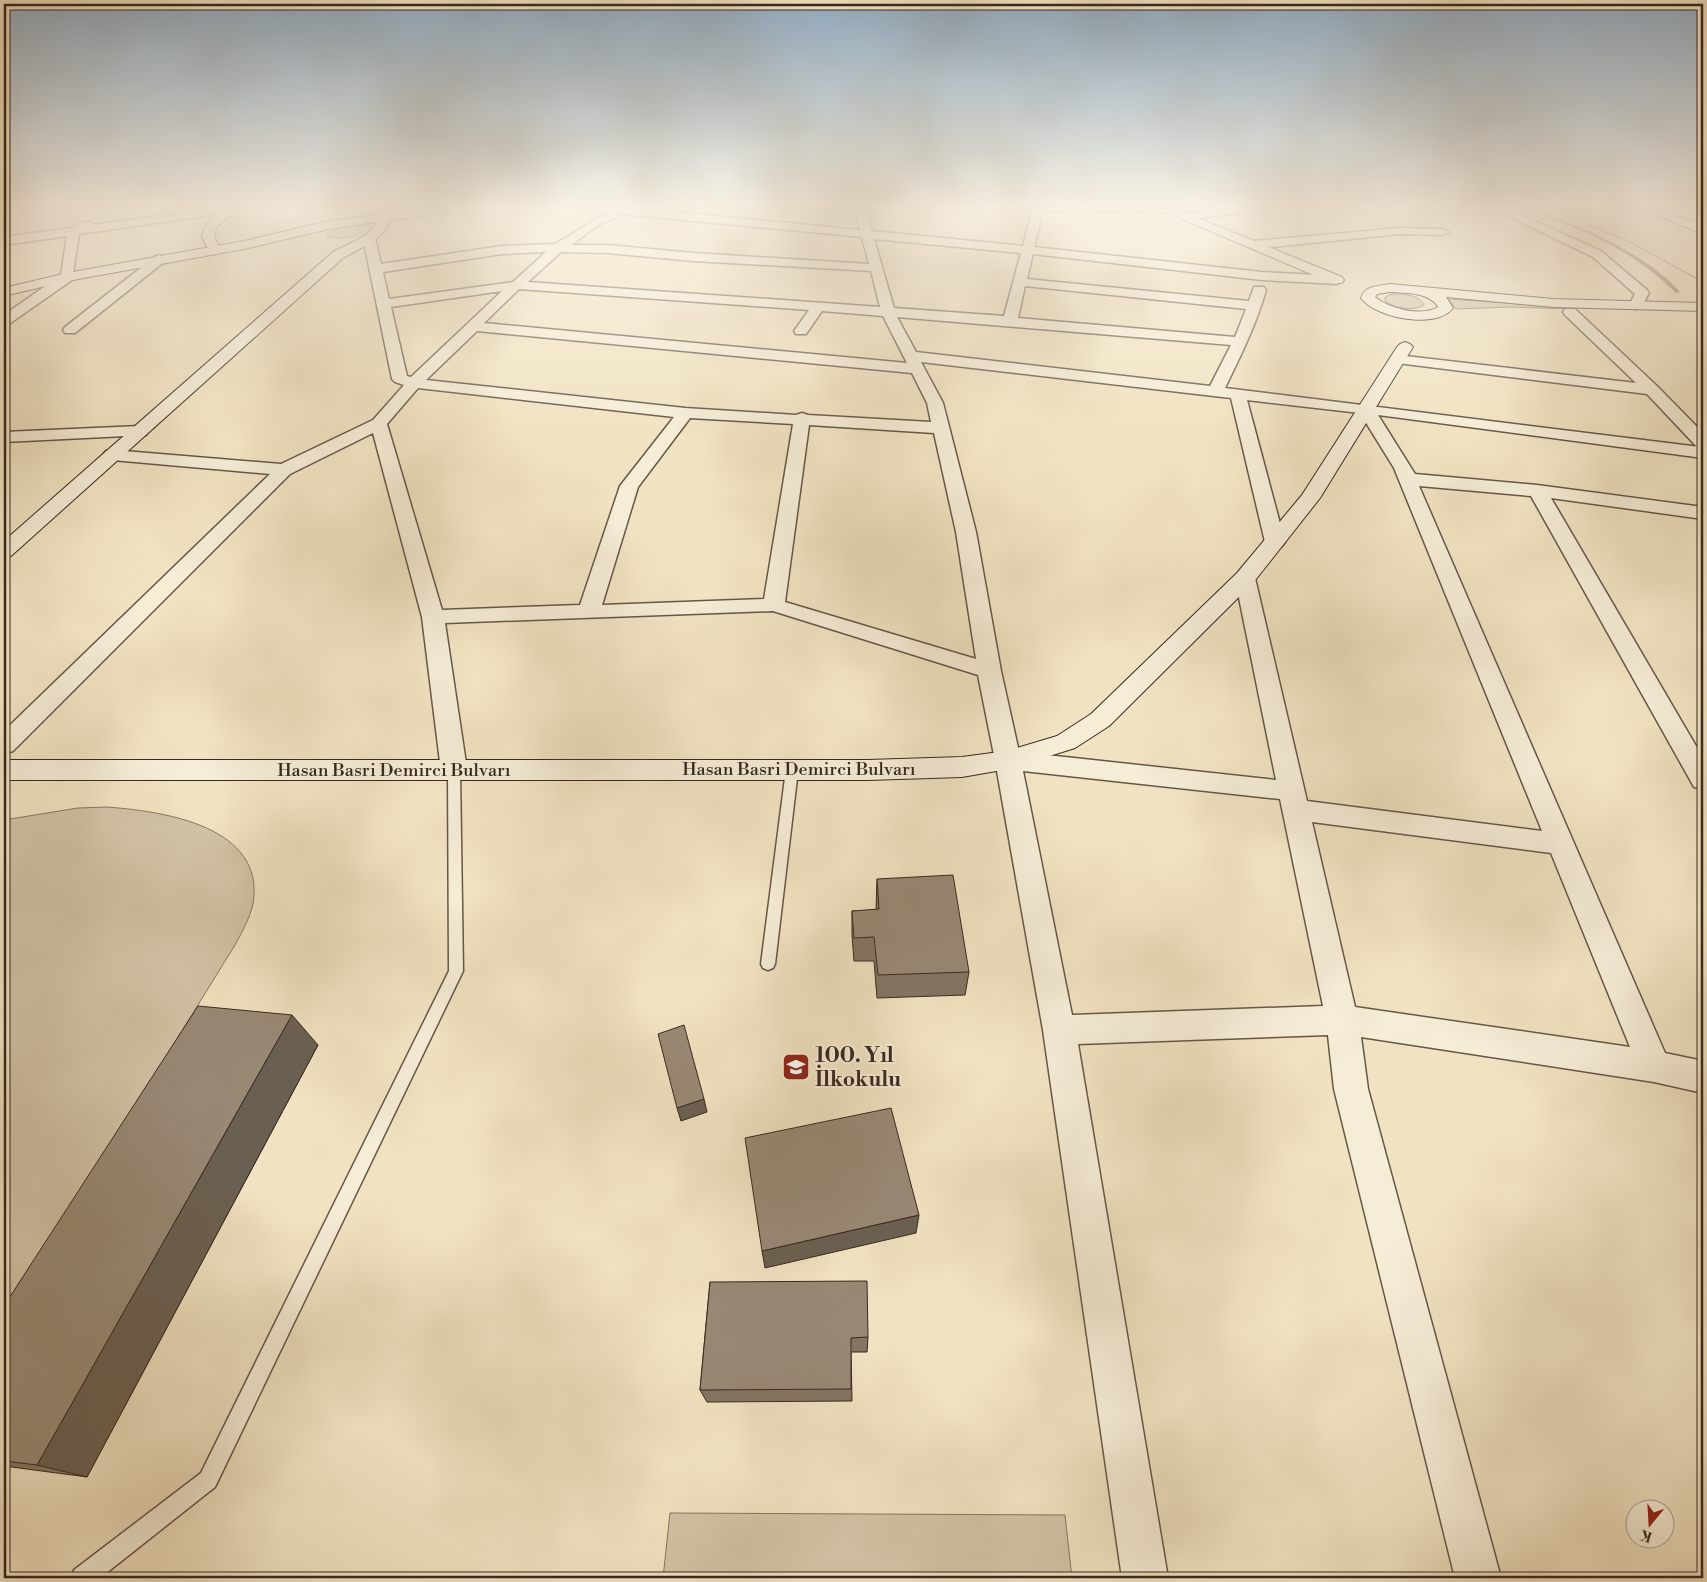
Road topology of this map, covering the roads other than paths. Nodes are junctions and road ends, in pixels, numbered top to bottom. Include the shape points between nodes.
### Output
1 (33, 281) edge
2 (51, 281) edge
3 (62, 281) edge
4 (132, 281) edge
5 (301, 281) edge
6 (378, 281) edge
7 (521, 281) edge
8 (879, 281) edge
9 (1261, 281) edge
10 (1341, 281) edge
11 (1628, 281) edge
12 (1020, 282) joint
13 (4, 284) edge
14 (516, 285) junction
15 (1367, 289) junction
16 (1408, 290) junction
17 (4, 292) edge
18 (384, 304) junction
19 (1636, 305) junction
20 (1255, 306) junction
21 (1379, 307) junction
22 (1703, 307) edge
23 (818, 308) junction
24 (1479, 310) dead end
25 (1461, 311) dead end
26 (1570, 312) junction
27 (888, 313) junction
28 (1440, 313) junction
29 (1703, 318) edge
30 (4, 321) edge
31 (1010, 321) junction
32 (474, 326) junction
33 (70, 330) dead end
34 (801, 331) dead end
35 (1405, 337) junction
36 (1241, 342) junction
37 (914, 362) junction
38 (414, 383) junction
39 (1652, 390) junction
40 (1215, 392) junction
41 (1238, 395) junction
42 (1366, 409) junction
43 (685, 413) junction
44 (802, 418) junction
45 (379, 424) junction
46 (941, 428) junction
47 (140, 431) junction
48 (4, 438) edge
49 (1703, 443) edge
50 (1703, 453) edge
51 (112, 456) junction
52 (284, 470) junction
53 (1408, 478) junction
54 (1537, 491) junction
55 (1703, 514) edge
56 (13, 537) edge
57 (1275, 542) junction
58 (4, 552) edge
59 (1245, 578) junction
60 (774, 605) junction
61 (589, 612) junction
62 (433, 618) junction
63 (989, 671) junction
64 (4, 745) edge
65 (1008, 760) junction
66 (4, 770) edge
67 (454, 770) junction
68 (792, 770) junction
69 (1703, 780) edge
70 (1294, 800) junction
71 (1561, 844) junction
72 (768, 964) dead end
73 (1342, 1020) junction
74 (1059, 1030) junction
75 (1654, 1066) junction
76 (1703, 1077) edge
77 (82, 1578) edge
78 (1145, 1578) edge
79 (1478, 1578) edge

1 - 13 main road
2 - 17 main road
3 - 30 street
4 - 33 street
5 - 47 main road
6 - 18 street
7 - 14 street
8 - 27 street
9 - 20 street
10 - 15 main road
11 - 19 street via 1642,293
12 - 20 street
12 - 31 street
14 - 18 street
14 - 23 street
14 - 32 street
15 - 16 main road
15 - 21 main road via 1368,298
16 - 19 main road via 1526,301
16 - 28 main road via 1442,300 1446,308
18 - 38 street via 400,379
19 - 22 main road
20 - 36 street
21 - 28 main road via 1402,314
21 - 35 main road
23 - 27 street
23 - 34 street
24 - 26 main road
25 - 28 main road
26 - 29 main road
26 - 39 street
27 - 31 street
27 - 37 street
28 - 35 main road, Hasan Basri Demirci Bulvarı
31 - 36 street
32 - 37 street
32 - 38 street
35 - 39 street
35 - 42 main road, Hasan Basri Demirci Bulvarı
36 - 40 street
37 - 40 street
37 - 46 street via 935,402
38 - 43 street
38 - 45 street
39 - 49 street
40 - 41 street
41 - 42 street
41 - 57 street
42 - 50 street
42 - 53 street
42 - 57 main road, Hasan Basri Demirci Bulvarı via 1320,484
43 - 44 street
43 - 61 street via 629,486
44 - 46 street
44 - 60 street
45 - 52 street
45 - 62 street
46 - 63 street via 966,532
47 - 48 street
47 - 51 main road
51 - 52 street
51 - 56 main road
52 - 64 street
53 - 54 street
53 - 71 street
54 - 55 street
54 - 69 street
56 - 58 main road
57 - 59 main road, Hasan Basri Demirci Bulvarı
59 - 65 main road, Hasan Basri Demirci Bulvarı via 1100,720 1066,742
59 - 70 street
60 - 61 street
60 - 63 street
61 - 62 street
62 - 67 street
63 - 65 street
65 - 68 main road, Hasan Basri Demirci Bulvarı via 962,767
65 - 70 street
65 - 74 street
66 - 67 main road, Hasan Basri Demirci Bulvarı
67 - 68 main road, Hasan Basri Demirci Bulvarı
67 - 77 lane via 456,971 208,1480
68 - 72 lane
70 - 71 street
70 - 73 street
71 - 75 street
73 - 74 street
73 - 75 street
73 - 79 street via 1350,1089
74 - 78 street
75 - 76 street

